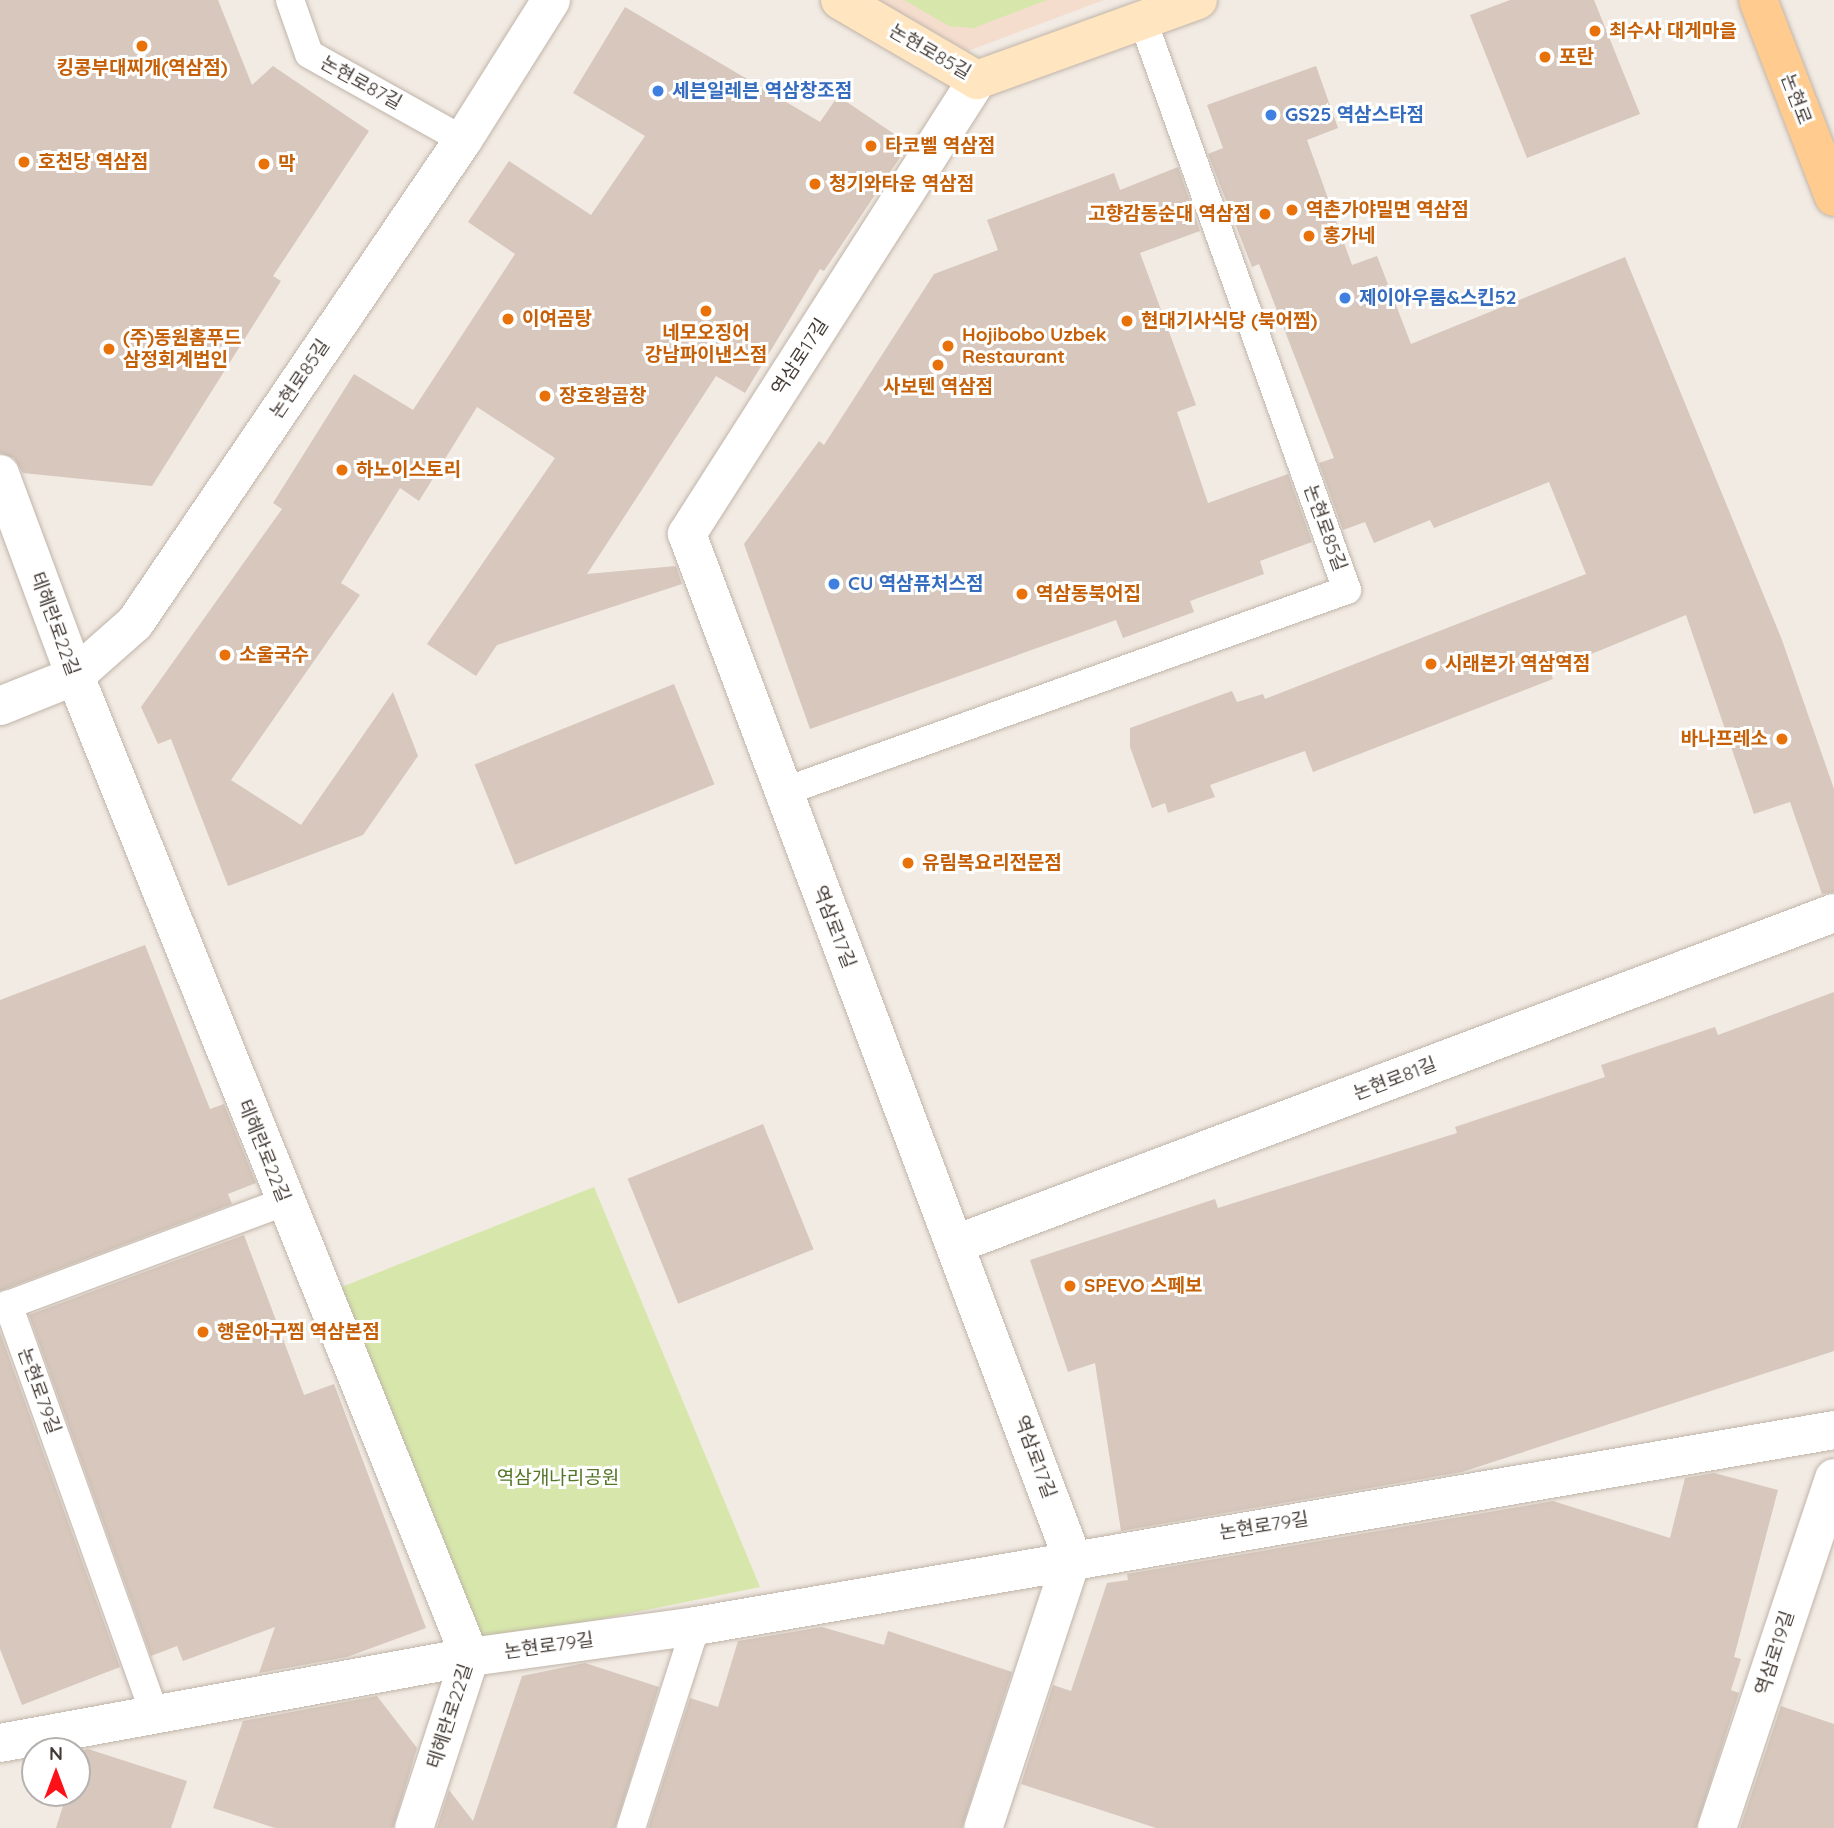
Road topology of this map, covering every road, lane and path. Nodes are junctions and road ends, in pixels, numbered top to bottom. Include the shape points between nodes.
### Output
1 (290, 0) edge
2 (551, 0) edge
3 (840, 0) edge
4 (1198, 0) edge
5 (1758, 0) edge
6 (1143, 21) junction
7 (977, 80) junction
8 (463, 140) junction
9 (1834, 197) edge
10 (0, 474) edge
11 (75, 676) junction
12 (0, 706) edge
13 (783, 792) junction
14 (1834, 913) edge
15 (284, 1202) junction
16 (956, 1244) junction
17 (1834, 1430) edge
18 (1834, 1478) edge
19 (1072, 1558) junction
20 (696, 1626) junction
21 (470, 1657) junction
22 (155, 1715) junction
23 (0, 1743) edge
24 (414, 1828) edge
25 (631, 1828) edge
26 (983, 1828) edge
27 (1717, 1828) edge

1 - 8 lane, 논현로87길 via 309,54
2 - 8 street, 논현로85길
3 - 7 street, 논현로85길
4 - 6 street, 논현로85길
5 - 9 main road, 논현로
6 - 7 street, 논현로85길
6 - 13 lane, 논현로85길 via 1347,590
7 - 13 street, 역삼로17길 via 687,534
8 - 11 street, 논현로85길 via 135,623
10 - 11 street, 테헤란로22길
11 - 12 street, 논현로85길
11 - 15 street, 테헤란로22길
13 - 16 street, 역삼로17길
14 - 16 street, 논현로81길
15 - 21 street, 테헤란로22길
15 - 22 lane, 논현로79길 via 8,1305
16 - 19 street, 역삼로17길
17 - 19 street, 논현로79길
18 - 27 street, 역삼로19길
19 - 20 street, 논현로79길
19 - 26 street
20 - 21 street, 논현로79길
20 - 25 lane
21 - 22 street, 논현로79길
21 - 24 street, 테헤란로22길
22 - 23 street, 논현로79길

